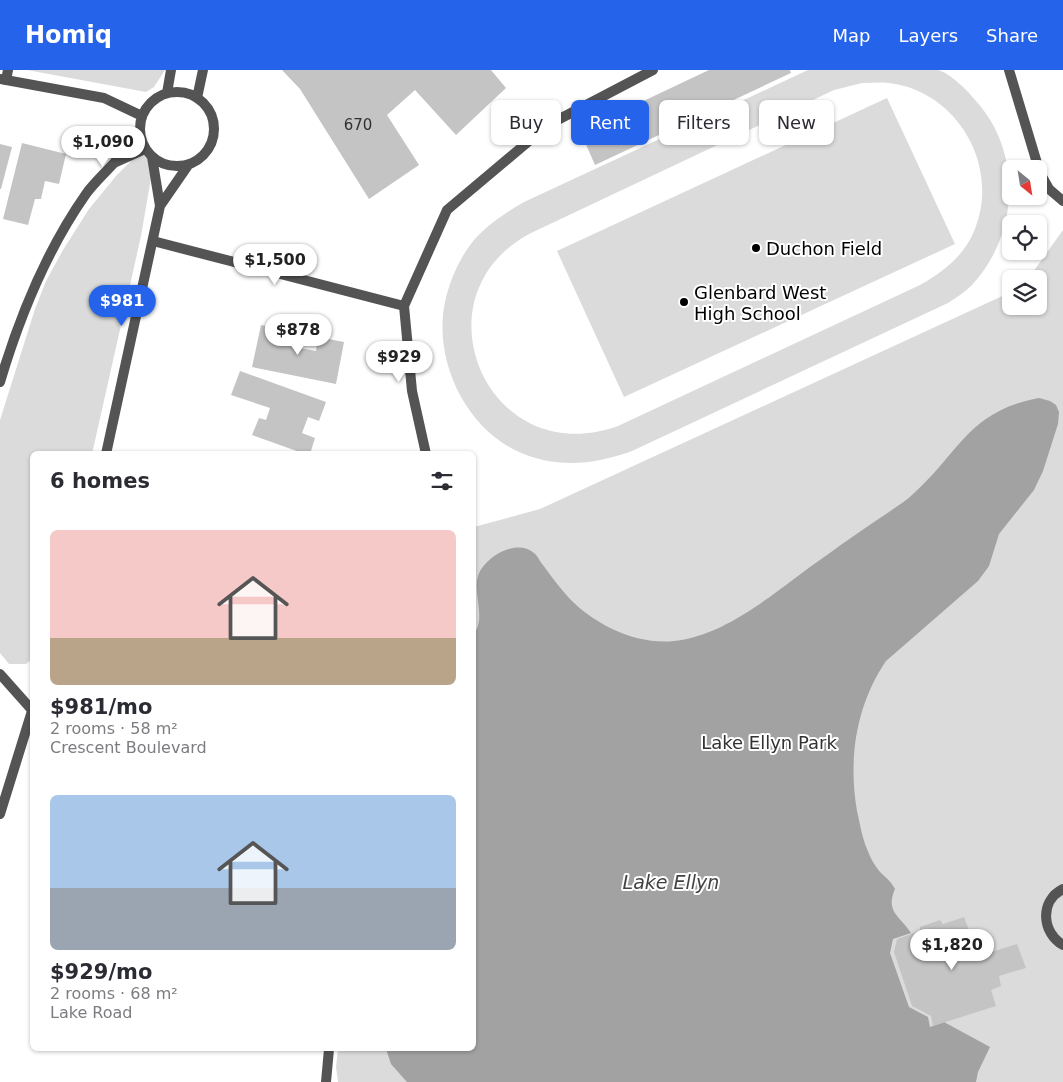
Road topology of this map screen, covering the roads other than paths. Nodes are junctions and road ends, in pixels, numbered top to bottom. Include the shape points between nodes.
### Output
1 (171, 70) edge
2 (203, 70) edge
3 (653, 70) edge
4 (1009, 70) edge
5 (5, 77) edge
6 (167, 93) junction
7 (197, 98) junction
8 (142, 116) junction
9 (139, 131) junction
10 (145, 149) junction
11 (152, 158) junction
12 (114, 163) junction
13 (189, 164) junction
14 (1062, 201) edge
15 (160, 206) junction
16 (153, 241) junction
17 (404, 306) junction
18 (0, 382) edge
19 (107, 451) edge
20 (425, 451) edge
21 (0, 674) edge
22 (30, 708) edge
23 (30, 716) edge
24 (0, 814) edge
25 (1063, 890) edge
26 (1063, 945) edge
27 (329, 1051) edge
28 (326, 1082) edge

1 - 6 street
2 - 7 street
3 - 17 street via 548,125 447,210
4 - 14 street via 1040,173
5 - 8 street via 104,98
6 - 7 street via 177,92
6 - 8 street via 149,104
7 - 13 street via 210,114 213,134 205,152
8 - 9 street
9 - 10 street
9 - 12 street
10 - 11 street
10 - 12 street
11 - 13 street via 174,166
11 - 15 street
12 - 18 street via 88,192 64,227 35,282
13 - 15 street
15 - 16 street
16 - 17 street
16 - 19 street
17 - 20 street via 412,392
21 - 22 street
23 - 24 street
25 - 26 street via 1050,900 1046,910 1048,930
27 - 28 street

